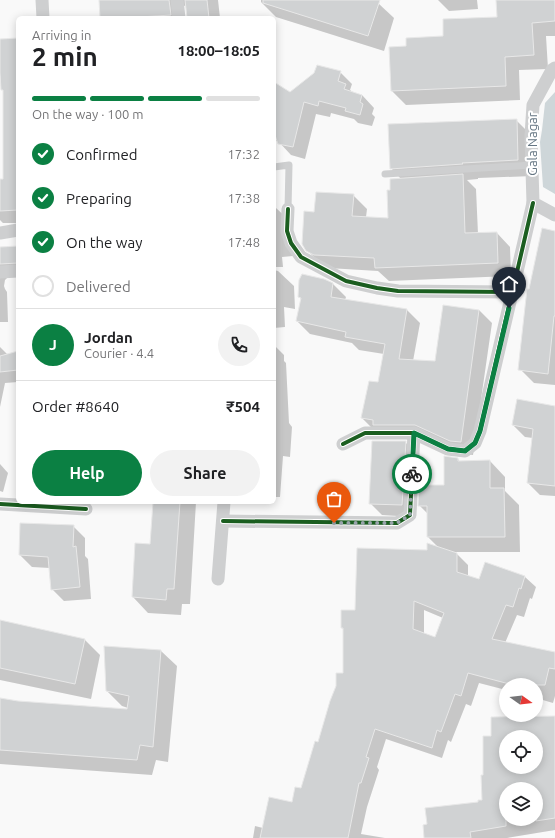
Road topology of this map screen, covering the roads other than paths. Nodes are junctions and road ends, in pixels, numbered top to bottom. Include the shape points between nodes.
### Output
1 (42, 0) edge
2 (177, 0) edge
3 (43, 16) edge
4 (178, 16) edge
5 (555, 68) edge
6 (532, 165) junction
7 (276, 167) edge
8 (385, 174) dead end
9 (533, 203) junction
10 (288, 209) joint
11 (555, 215) edge
12 (16, 230) edge
13 (0, 233) edge
14 (16, 271) edge
15 (0, 272) edge
16 (513, 292) junction
17 (414, 433) junction
18 (343, 444) dead end
19 (0, 504) edge
20 (224, 504) edge
21 (86, 509) dead end
22 (223, 521) junction
23 (218, 579) dead end

1 - 3 street
2 - 4 street
5 - 6 street, Gala Nagar via 533,104
6 - 8 lane
6 - 9 street, Gala Nagar
7 - 10 lane via 288,165
9 - 11 street
9 - 16 street, Gala Nagar
10 - 16 street via 287,231 301,257 346,281 398,291
12 - 13 street
14 - 15 street
16 - 17 street, Gala Nagar via 475,443 465,451 448,449
17 - 18 street via 365,433
17 - 22 street via 410,515 397,523
19 - 21 street
20 - 22 street
22 - 23 street

